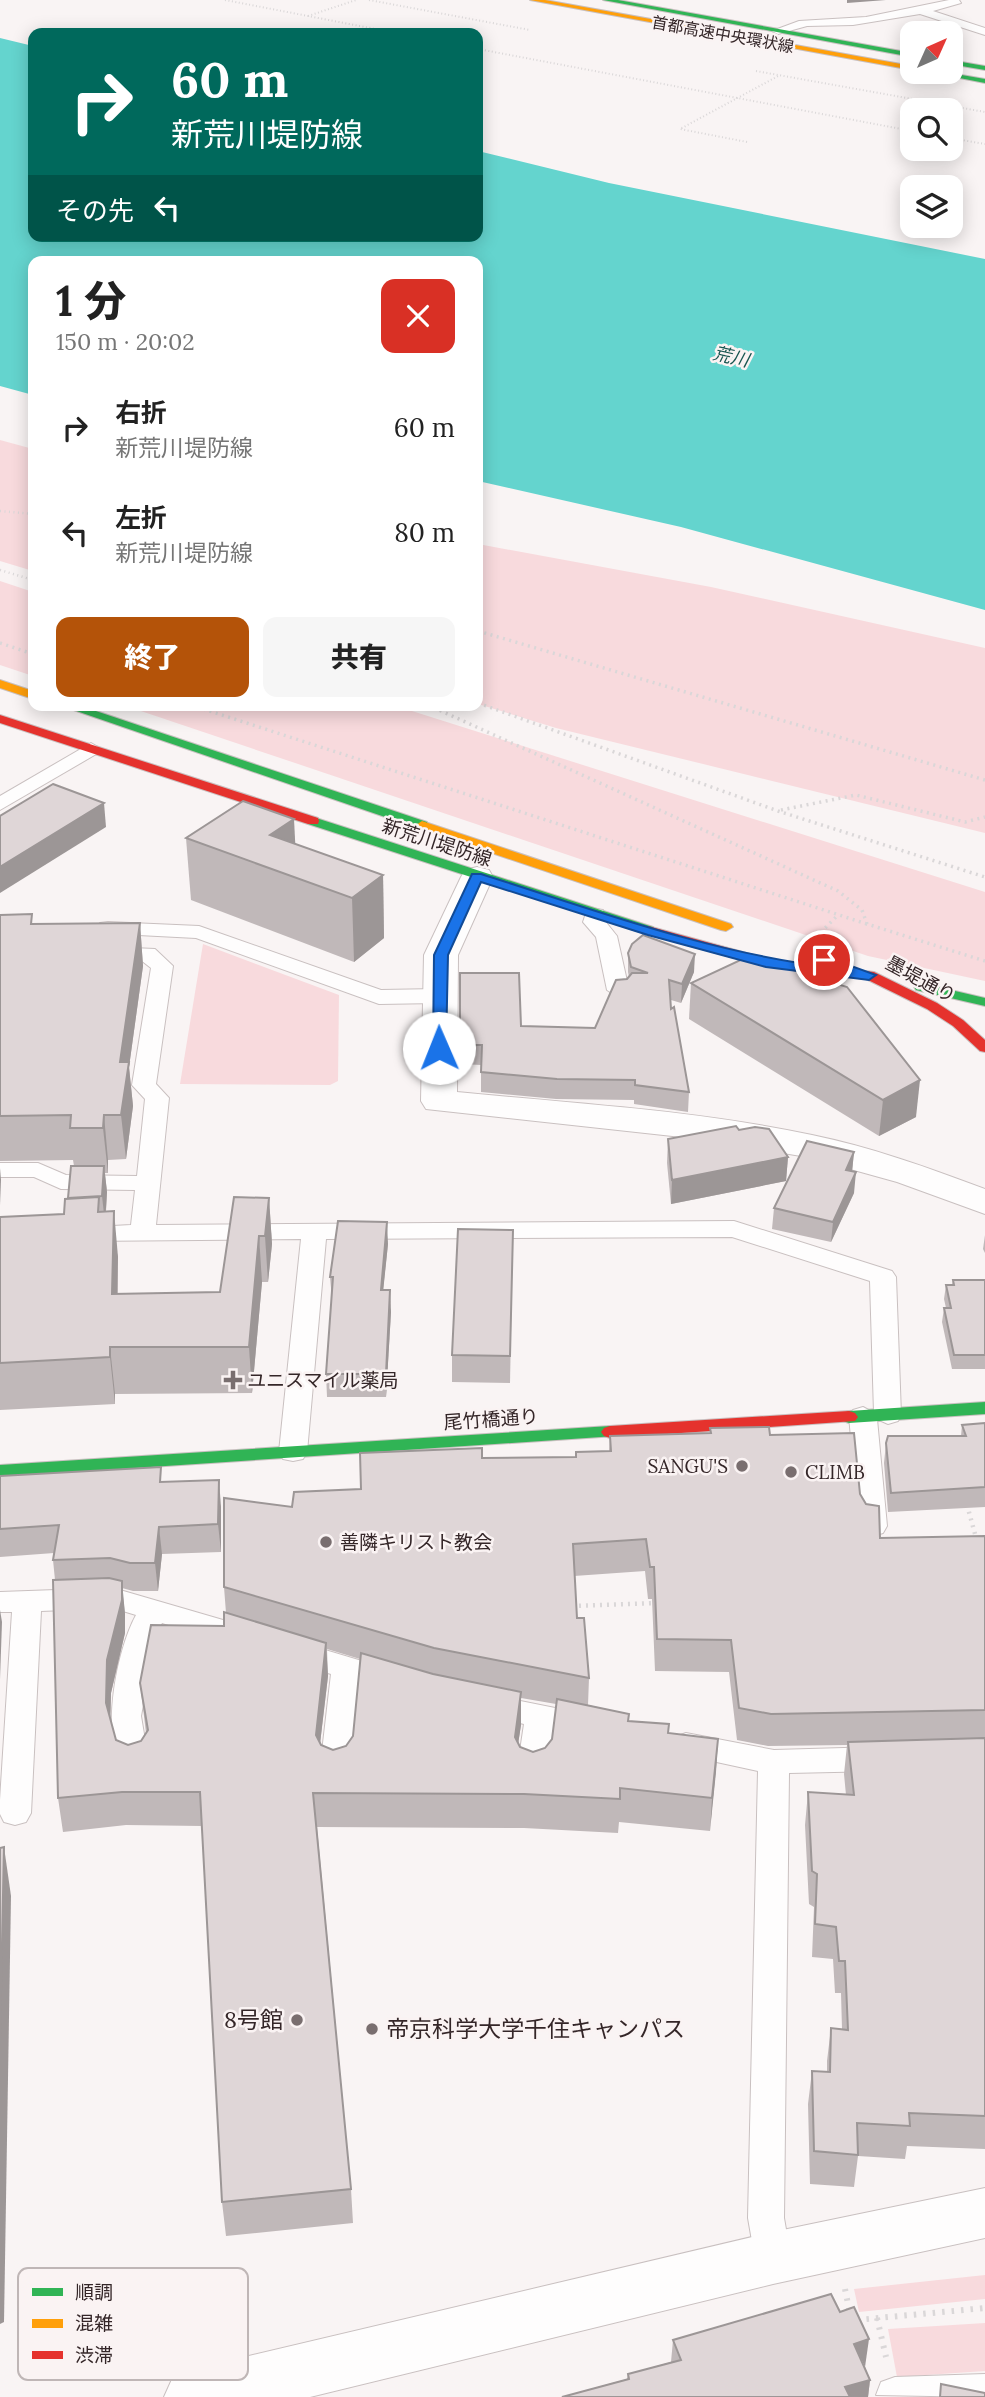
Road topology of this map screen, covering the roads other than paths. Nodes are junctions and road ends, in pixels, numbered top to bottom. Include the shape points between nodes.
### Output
1 (533, 0) edge
2 (558, 0) edge
3 (580, 0) edge
4 (606, 0) edge
5 (954, 0) edge
6 (918, 10) junction
7 (778, 31) junction
8 (985, 32) edge
9 (900, 58) edge
10 (900, 59) edge
11 (900, 59) edge
12 (900, 59) edge
13 (963, 69) edge
14 (963, 74) edge
15 (985, 75) edge
16 (0, 684) edge
17 (28, 693) edge
18 (83, 711) edge
19 (0, 719) edge
20 (91, 749) junction
21 (0, 804) edge
22 (477, 877) junction
23 (595, 915) junction
24 (80, 927) edge
25 (735, 930) dead end
26 (788, 948) dead end
27 (85, 954) edge
28 (869, 975) junction
29 (618, 990) edge
30 (438, 996) junction
31 (985, 1002) edge
32 (932, 1006) junction
33 (985, 1029) edge
34 (985, 1048) edge
35 (0, 1170) edge
36 (148, 1183) junction
37 (985, 1202) edge
38 (143, 1232) junction
39 (314, 1232) junction
40 (64, 1234) edge
41 (985, 1408) edge
42 (875, 1415) junction
43 (293, 1452) junction
44 (0, 1471) edge
45 (873, 1526) edge
46 (13, 1602) edge
47 (154, 1610) junction
48 (347, 1668) junction
49 (422, 1690) edge
50 (457, 1699) edge
51 (540, 1716) junction
52 (618, 1731) edge
53 (657, 1739) edge
54 (906, 1758) edge
55 (774, 1762) junction
56 (133, 1764) edge
57 (336, 1769) edge
58 (533, 1771) edge
59 (15, 1813) dead end
60 (985, 2213) edge
61 (773, 2258) junction
62 (985, 2392) edge
63 (895, 2395) dead end
64 (194, 2397) edge

1 - 10 main road, 首都高速中央環状線
2 - 11 main road
3 - 12 main road, 首都高速中央環状線
4 - 7 main road
5 - 6 lane via 956,3
6 - 7 lane via 852,22 797,23
6 - 8 lane
7 - 9 main road
13 - 15 main road
14 - 15 main road
16 - 17 main road
18 - 25 main road, 新荒川堤防線
19 - 20 main road, 新荒川堤防線
20 - 21 lane
20 - 22 main road, 新荒川堤防線
22 - 23 main road, 新荒川堤防線
22 - 30 street via 441,955
23 - 28 main road, 新荒川堤防線 via 771,964
23 - 29 lane via 594,922 606,936
24 - 30 lane via 199,933 379,997
26 - 28 main road, 新荒川堤防線
27 - 36 lane via 147,954 162,966 144,1085 157,1098
28 - 31 main road, 新荒川堤防線
28 - 32 main road, 墨堤通り
30 - 37 street via 439,1101 700,1128 811,1146
32 - 33 main road
32 - 34 main road, 墨堤通り
35 - 36 lane via 38,1170 61,1181
36 - 38 lane
38 - 39 lane
38 - 40 lane
39 - 42 lane via 734,1229 871,1273 883,1277
39 - 43 lane
41 - 42 main road, 尾竹橋通り
42 - 43 main road, 尾竹橋通り
42 - 45 lane
43 - 44 main road, 尾竹橋通り
46 - 47 lane via 113,1598
46 - 59 lane
47 - 48 lane
47 - 56 lane via 141,1634 126,1716
48 - 49 lane
48 - 57 lane
50 - 51 lane
51 - 52 lane
51 - 58 lane
53 - 55 lane
54 - 55 lane
55 - 61 lane via 766,2218
60 - 61 street
61 - 64 street
62 - 63 lane

